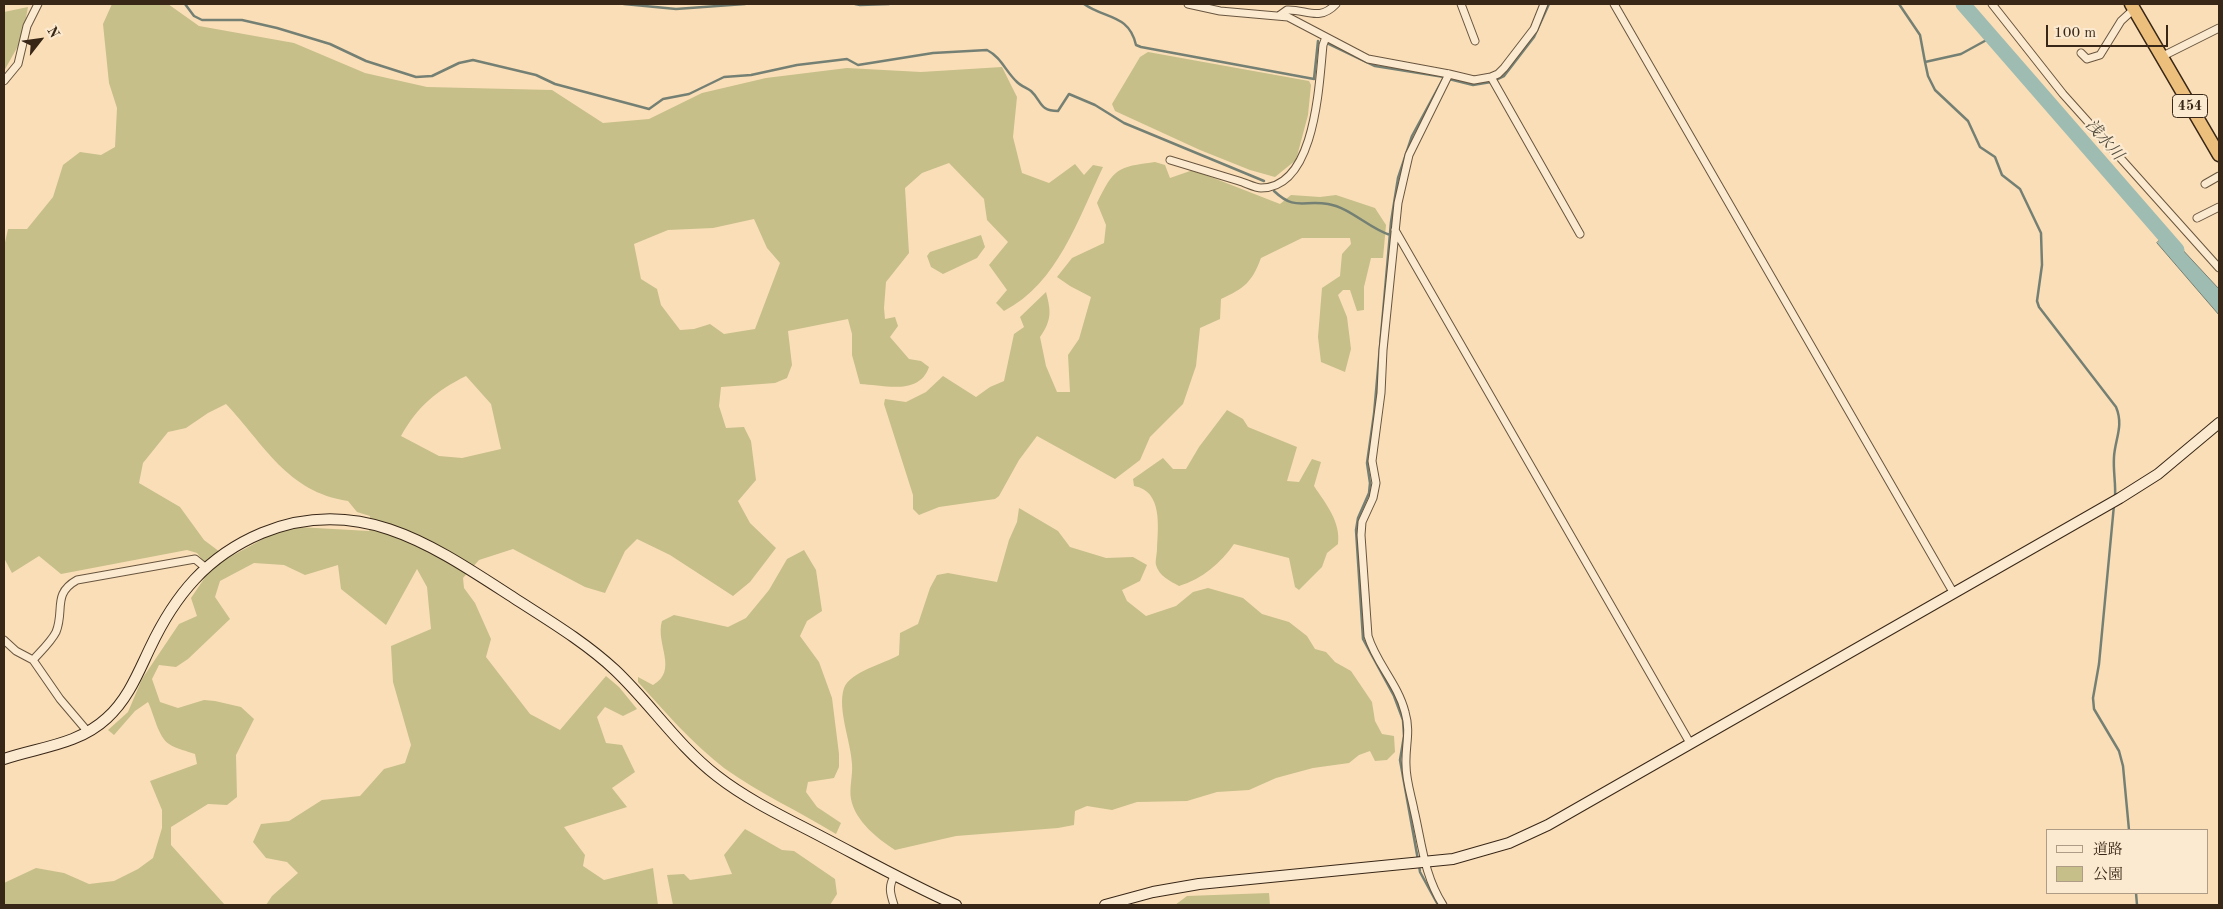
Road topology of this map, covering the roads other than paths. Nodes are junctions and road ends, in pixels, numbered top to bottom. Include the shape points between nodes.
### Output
1 (38, 4) edge
2 (1188, 4) edge
3 (1336, 4) edge
4 (1461, 4) edge
5 (1544, 4) edge
6 (1614, 4) edge
7 (1992, 4) edge
8 (2133, 7) edge
9 (1280, 15) junction
10 (2219, 28) edge
11 (1326, 37) junction
12 (1474, 41) dead end
13 (2081, 53) dead end
14 (2161, 57) junction
15 (1449, 74) junction
16 (1491, 77) junction
17 (4, 81) edge
18 (2219, 155) edge
19 (1170, 160) dead end
20 (2219, 176) edge
21 (2205, 184) dead end
22 (2219, 208) edge
23 (2197, 218) dead end
24 (1395, 230) junction
25 (1580, 234) dead end
26 (2219, 268) edge
27 (2219, 423) edge
28 (206, 568) junction
29 (1953, 592) junction
30 (4, 640) edge
31 (33, 660) junction
32 (88, 732) junction
33 (1690, 743) junction
34 (4, 759) edge
35 (1424, 862) junction
36 (895, 875) junction
37 (894, 905) edge
38 (956, 905) edge
39 (1104, 905) edge
40 (1442, 905) edge

1 - 17 street via 27,26 18,64
2 - 9 street via 1220,11
3 - 9 street via 1325,12 1309,15 1287,10
4 - 12 street
5 - 16 street via 1534,29 1504,68
6 - 29 street
7 - 26 street via 2063,94
8 - 13 street via 2100,55 2087,59
8 - 14 highway, 454
9 - 11 street
10 - 14 street
11 - 15 street via 1376,62
11 - 19 street via 1305,151 1287,178 1261,188
14 - 18 highway, 454
15 - 16 street via 1474,80
15 - 24 street via 1409,155
16 - 25 street
20 - 21 street
22 - 23 street
24 - 33 street
24 - 35 street via 1372,462 1376,483 1362,522 1361,535 1368,636 1405,712 1409,740 1406,772
27 - 29 street via 2158,474
28 - 31 street via 195,559 77,580 68,585 61,597 60,621 55,635
28 - 32 street via 185,588 168,612 129,691 107,718
28 - 36 street via 223,554 265,532 307,522 361,522 408,535 462,565 594,652 719,778 741,793
29 - 33 street
30 - 31 street
31 - 32 street
32 - 34 street via 57,745
33 - 35 street via 1530,834 1475,854
35 - 39 street via 1199,884
35 - 40 street
36 - 37 street via 889,890
36 - 38 street

